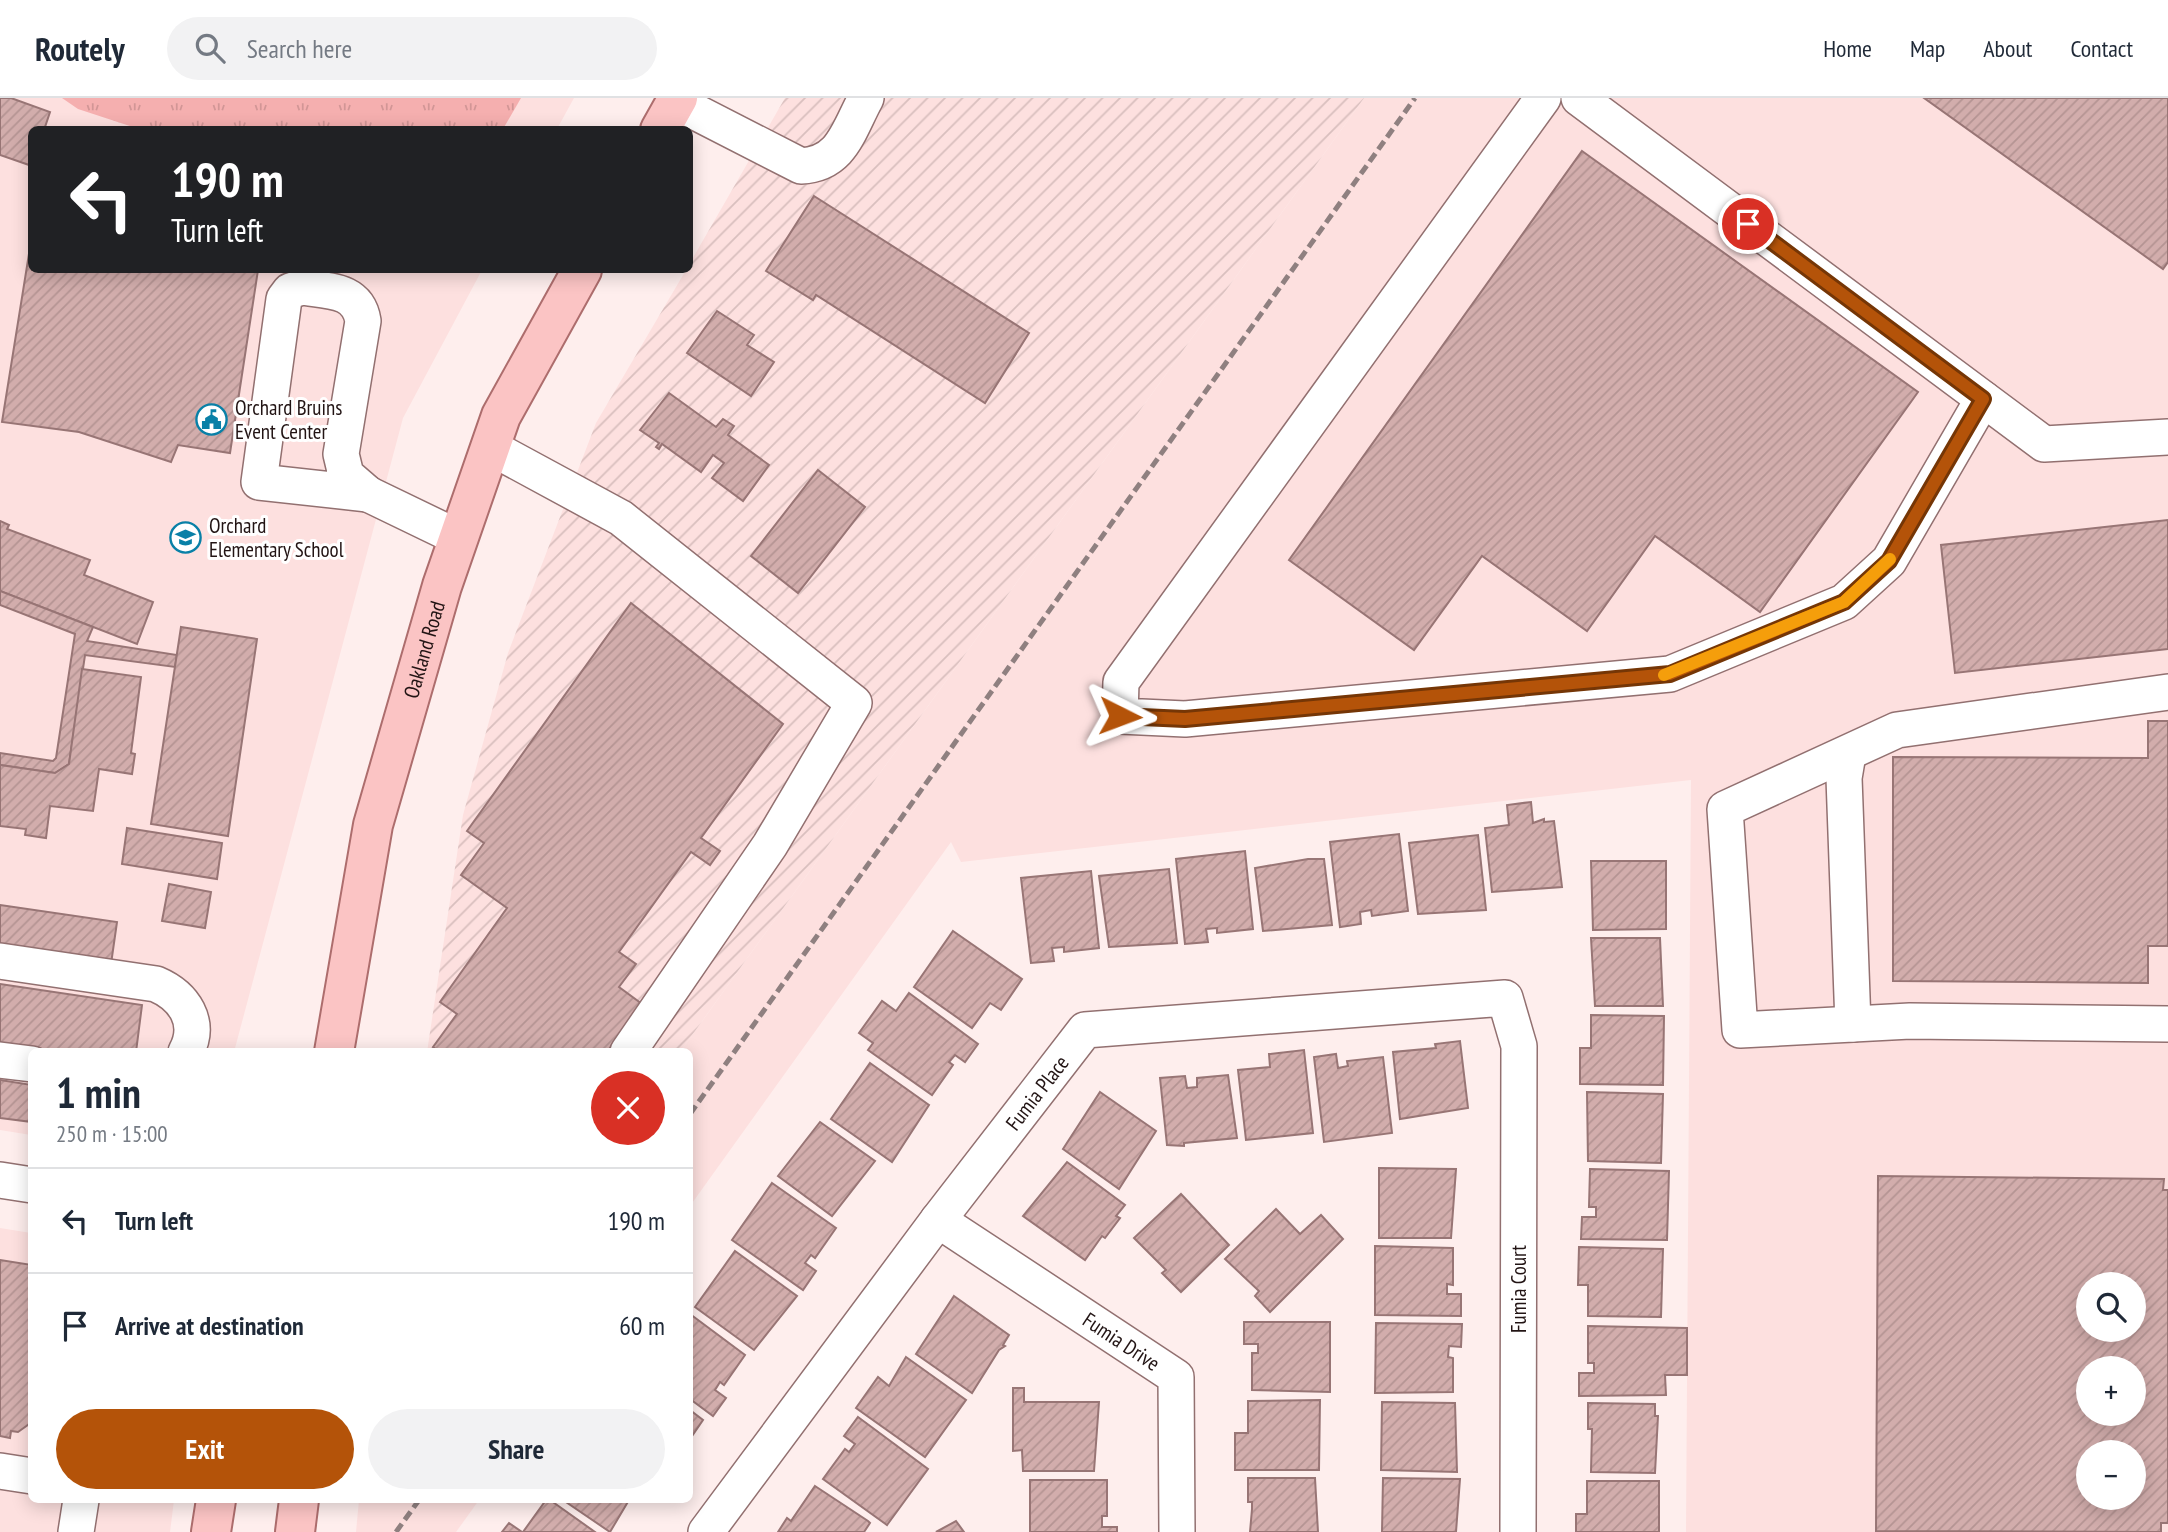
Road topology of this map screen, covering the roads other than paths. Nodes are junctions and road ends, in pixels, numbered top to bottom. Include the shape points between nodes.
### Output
1 (866, 98) edge
2 (1544, 98) edge
3 (1579, 98) edge
4 (671, 110) edge
5 (580, 273) edge
6 (1983, 399) junction
7 (2168, 437) edge
8 (490, 447) junction
9 (368, 494) junction
10 (459, 538) junction
11 (2168, 692) edge
12 (1848, 754) junction
13 (0, 961) edge
14 (1853, 1024) junction
15 (2168, 1024) edge
16 (1519, 1046) joint
17 (188, 1048) edge
18 (335, 1048) edge
19 (631, 1048) edge
20 (0, 1060) edge
21 (28, 1064) edge
22 (0, 1180) edge
23 (28, 1184) edge
24 (938, 1220) junction
25 (0, 1471) edge
26 (28, 1475) edge
27 (81, 1503) edge
28 (216, 1503) edge
29 (299, 1503) edge
30 (76, 1532) edge
31 (211, 1532) edge
32 (295, 1532) edge
33 (706, 1532) edge
34 (1177, 1532) edge
35 (1518, 1532) edge

1 - 4 street via 834,156 821,165 801,166
2 - 6 street via 1121,682 1120,716 1185,719 1670,674 1844,602 1889,561
3 - 6 street
5 - 8 main road, Oakland Road via 500,416
6 - 7 street via 2045,444
8 - 10 main road, Oakland Road
8 - 19 street via 621,518 853,703 770,845
9 - 9 street via 346,475 341,454 363,321 361,308 353,298 338,292 302,287 290,291 284,299 259,482
9 - 10 street
10 - 18 main road, Oakland Road via 373,825
11 - 12 street via 1897,730
12 - 14 street via 1844,778
12 - 14 street via 1725,809 1740,1030
13 - 17 street via 156,984 181,1000 192,1017
14 - 15 street
16 - 24 street, Fumia Place via 1505,998 1085,1030
16 - 35 street, Fumia Court
20 - 21 street
22 - 23 street
24 - 33 street, Fumia Place
24 - 34 street, Fumia Drive via 1176,1377
25 - 26 street
27 - 30 street
28 - 31 main road
29 - 32 main road

